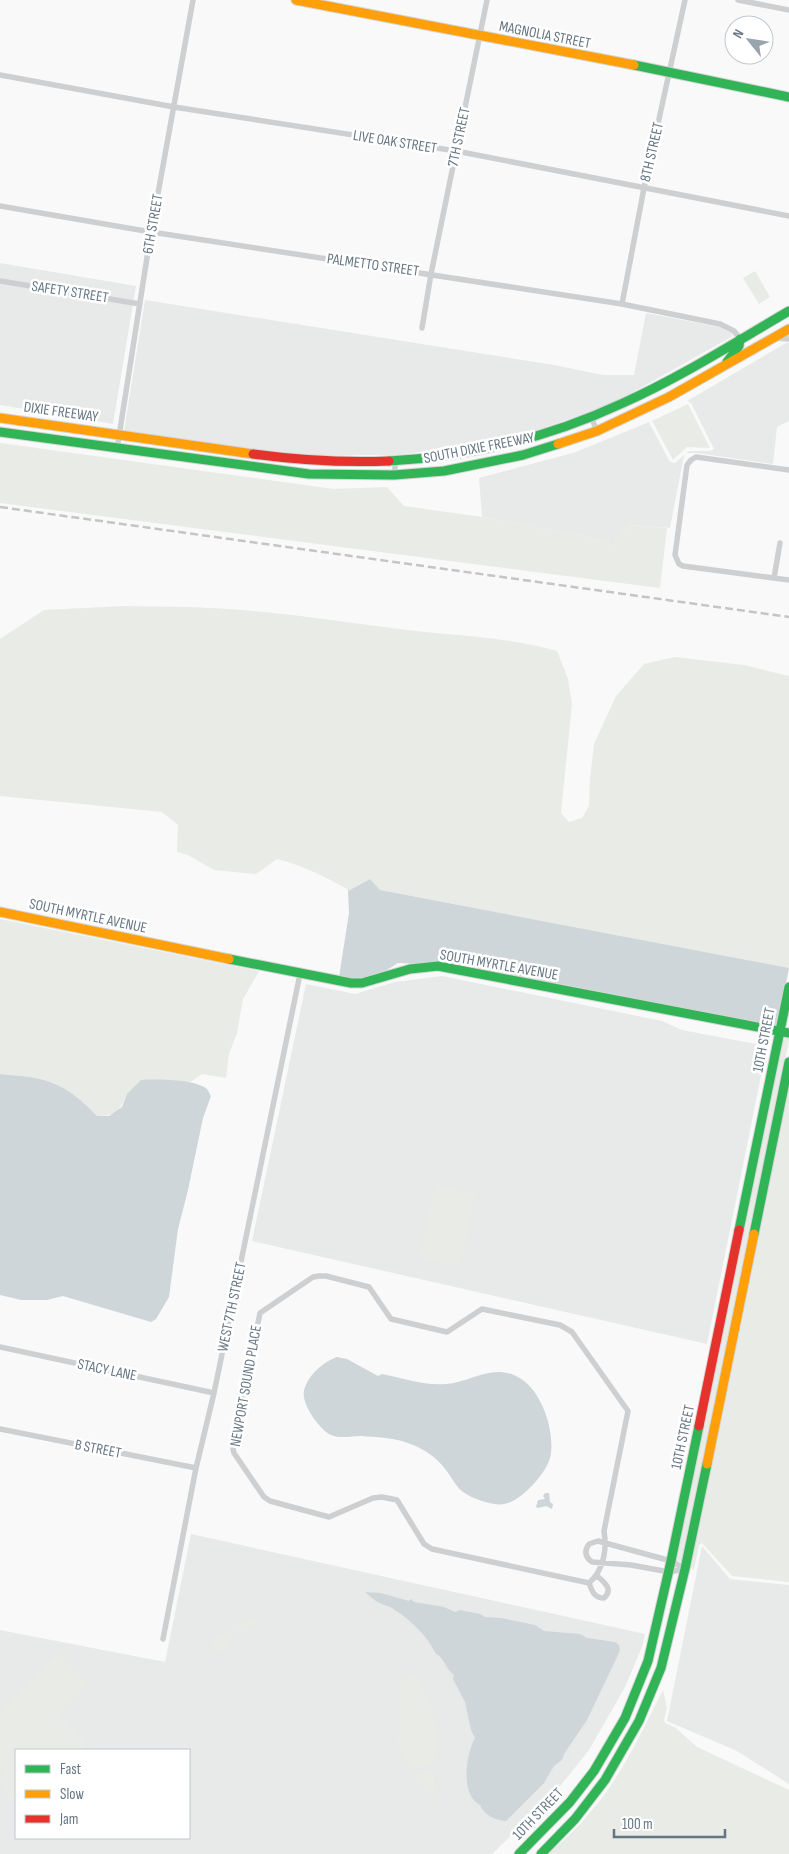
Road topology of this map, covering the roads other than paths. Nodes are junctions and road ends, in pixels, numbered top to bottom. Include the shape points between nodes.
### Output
1 (192, 0) edge
2 (296, 0) edge
3 (487, 0) edge
4 (685, 0) edge
5 (738, 0) edge
6 (789, 10) edge
7 (480, 36) junction
8 (670, 72) junction
9 (0, 76) edge
10 (789, 97) edge
11 (174, 107) junction
12 (456, 151) junction
13 (644, 188) junction
14 (0, 206) edge
15 (789, 216) edge
16 (151, 232) junction
17 (431, 274) junction
18 (0, 281) edge
19 (140, 304) junction
20 (622, 304) junction
21 (789, 311) edge
22 (762, 326) junction
23 (422, 328) dead end
24 (789, 329) edge
25 (774, 338) junction
26 (740, 339) junction
27 (789, 339) edge
28 (749, 352) junction
29 (722, 368) junction
30 (592, 417) junction
31 (0, 418) edge
32 (597, 431) junction
33 (0, 432) edge
34 (119, 434) junction
35 (543, 434) junction
36 (548, 448) junction
37 (116, 449) junction
38 (256, 454) junction
39 (396, 460) junction
40 (255, 468) junction
41 (789, 470) edge
42 (394, 475) junction
43 (780, 542) dead end
44 (774, 578) junction
45 (789, 580) edge
46 (0, 912) edge
47 (300, 974) junction
48 (789, 987) edge
49 (785, 1032) edge
50 (789, 1062) edge
51 (0, 1347) edge
52 (214, 1393) junction
53 (0, 1429) edge
54 (196, 1468) junction
55 (606, 1543) junction
56 (634, 1552) junction
57 (671, 1561) junction
58 (602, 1562) junction
59 (631, 1565) junction
60 (685, 1569) junction
61 (669, 1572) junction
62 (596, 1575) junction
63 (589, 1583) junction
64 (163, 1639) dead end
65 (519, 1854) edge
66 (541, 1854) edge

1 - 11 street, 6TH STREET
2 - 7 street, MAGNOLIA STREET
3 - 7 street, 7TH STREET
4 - 8 street, 8TH STREET
5 - 6 street
7 - 8 street, MAGNOLIA STREET
7 - 12 street, 7TH STREET
8 - 10 street, MAGNOLIA STREET
8 - 13 street, 8TH STREET
9 - 11 street, LIVE OAK STREET
11 - 12 street, LIVE OAK STREET
11 - 16 street, 6TH STREET
12 - 13 street, LIVE OAK STREET
12 - 17 street, 7TH STREET
13 - 15 street, LIVE OAK STREET
13 - 20 street, 8TH STREET
14 - 16 street, PALMETTO STREET
16 - 17 street, PALMETTO STREET
16 - 19 street, 6TH STREET
17 - 20 street, PALMETTO STREET
17 - 23 street, 7TH STREET
18 - 19 street, SAFETY STREET
19 - 34 street, 6TH STREET
20 - 26 street, PALMETTO STREET via 720,324 734,331
21 - 22 street, SOUTH DIXIE FREEWAY
22 - 26 street, SOUTH DIXIE FREEWAY
22 - 28 street
24 - 25 street, SOUTH DIXIE FREEWAY
25 - 27 street
25 - 28 street, SOUTH DIXIE FREEWAY
26 - 29 street via 739,346
26 - 30 street, SOUTH DIXIE FREEWAY via 657,387
28 - 29 street, SOUTH DIXIE FREEWAY
29 - 32 street, SOUTH DIXIE FREEWAY via 647,409
30 - 32 street
30 - 35 street, SOUTH DIXIE FREEWAY
31 - 34 street, DIXIE FREEWAY
32 - 36 street, SOUTH DIXIE FREEWAY
33 - 37 street, DIXIE FREEWAY
34 - 37 street, 6TH STREET
34 - 38 street, SOUTH DIXIE FREEWAY
35 - 36 street
35 - 39 street, SOUTH DIXIE FREEWAY via 474,451
36 - 42 street, SOUTH DIXIE FREEWAY via 473,466
37 - 40 street, SOUTH DIXIE FREEWAY
38 - 39 street, SOUTH DIXIE FREEWAY via 328,461
38 - 40 street
39 - 42 street
40 - 42 street, SOUTH DIXIE FREEWAY via 333,476
41 - 44 street via 696,457 687,465 675,555 679,564
43 - 44 street
44 - 45 street
46 - 47 street, SOUTH MYRTLE AVENUE
47 - 49 street, SOUTH MYRTLE AVENUE via 362,983 410,969 438,966
47 - 52 street, WEST 7TH STREET
48 - 49 street, 10TH STREET
49 - 57 street, 10TH STREET
50 - 60 street, 10TH STREET
51 - 52 street, STACY LANE
52 - 54 street, WEST 7TH STREET
53 - 54 street, B STREET
54 - 64 street, WEST 7TH STREET
55 - 56 street
55 - 58 street, NEWPORT SOUND PLACE
55 - 58 street via 592,1542 586,1550 590,1561
55 - 63 street, NEWPORT SOUND PLACE via 604,1531 628,1411 572,1332 560,1325 482,1309 447,1332 391,1319 369,1287 326,1276 313,1277 260,1313 233,1449 264,1497 329,1517 373,1498 390,1498 397,1500 424,1544 432,1549
56 - 57 street
56 - 59 street
57 - 60 street
57 - 61 street, 10TH STREET
58 - 59 street
58 - 62 street, NEWPORT SOUND PLACE
59 - 61 street
60 - 61 street
60 - 66 street, 10TH STREET via 661,1668 639,1721 605,1780 575,1819
61 - 65 street, 10TH STREET via 648,1661 625,1718 594,1771 570,1802
62 - 63 street, NEWPORT SOUND PLACE
62 - 63 street via 606,1584 608,1594 598,1598

